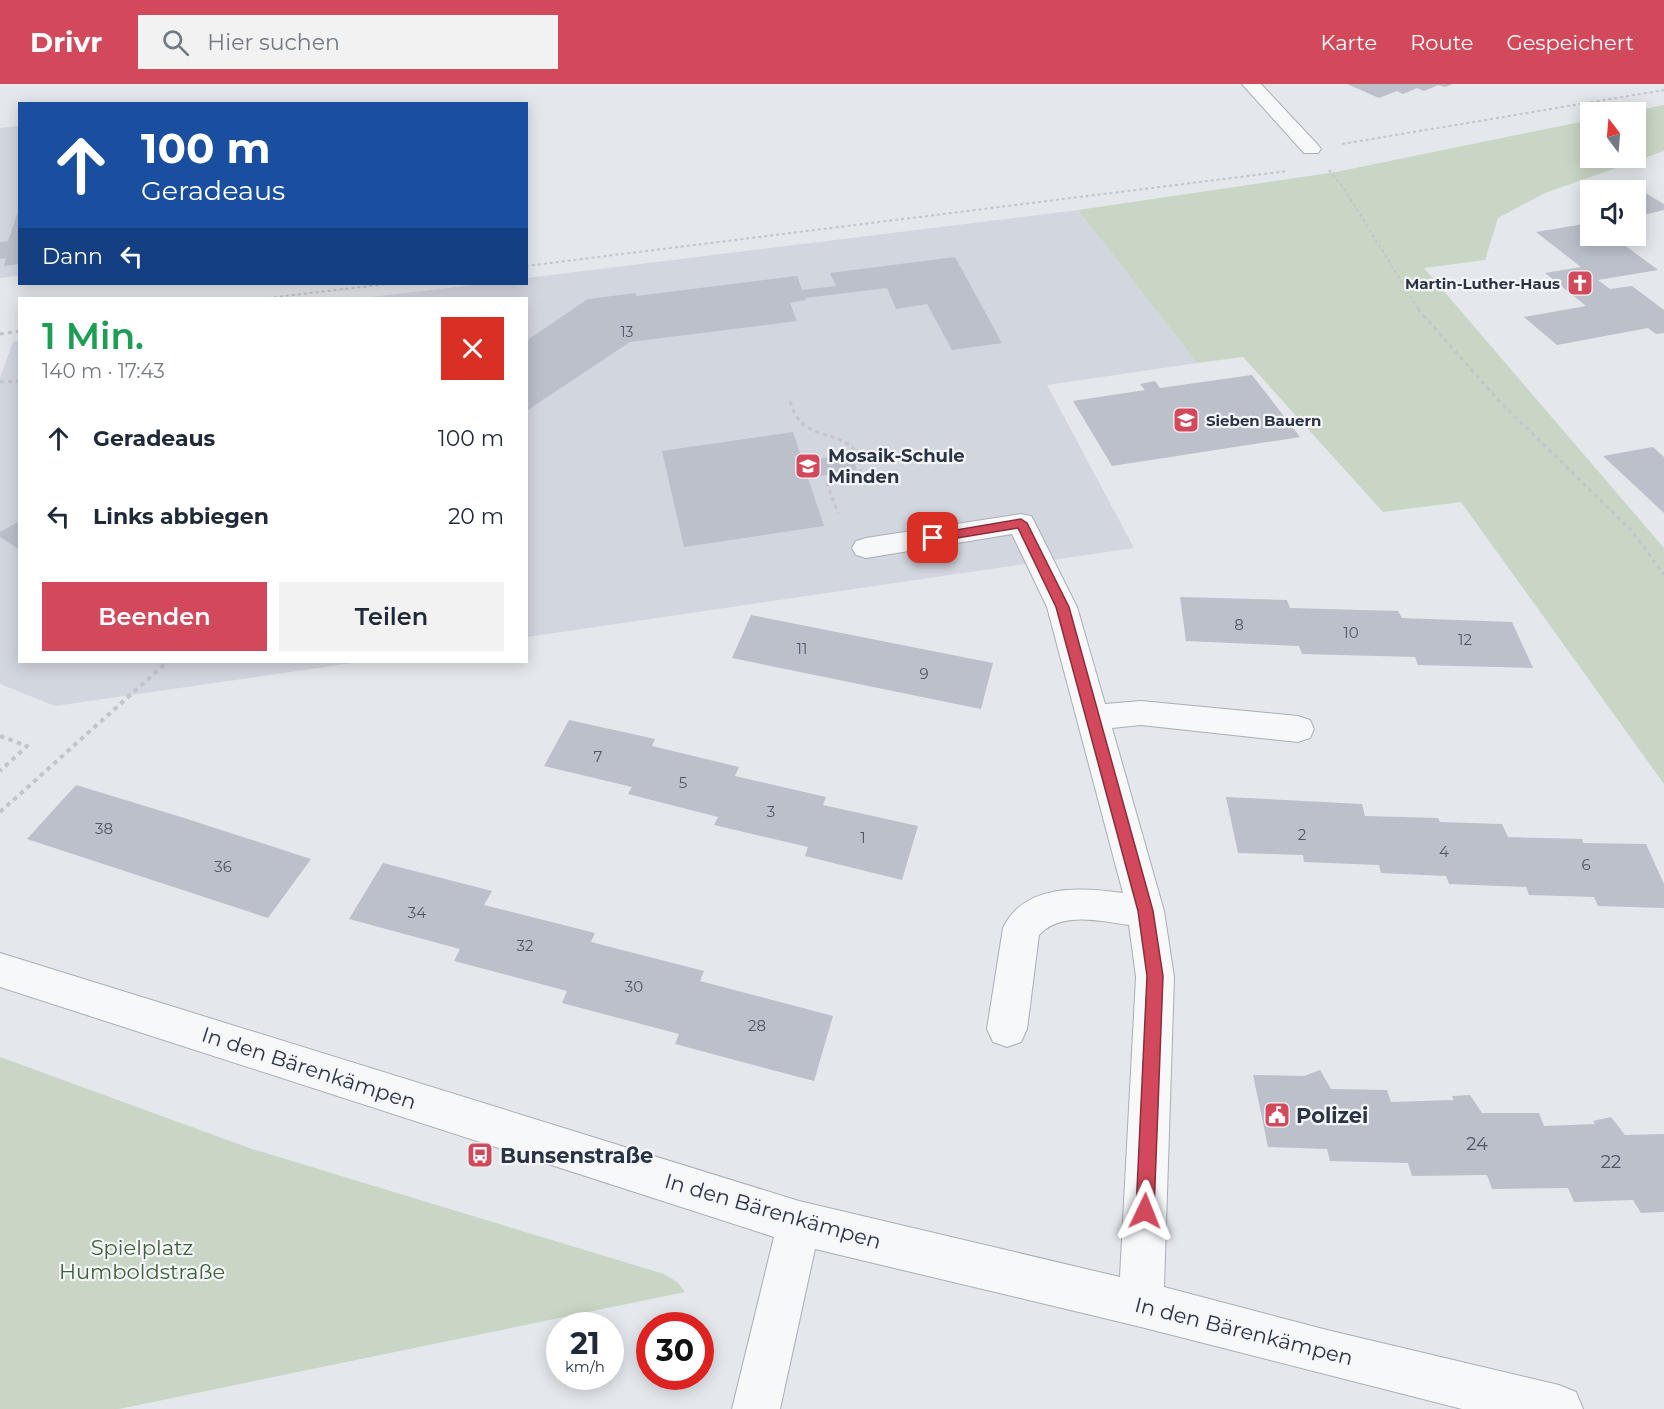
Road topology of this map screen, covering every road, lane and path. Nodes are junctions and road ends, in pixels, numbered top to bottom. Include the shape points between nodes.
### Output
1 (1251, 84) edge
2 (1664, 90) edge
3 (1311, 149) junction
4 (1326, 166) junction
5 (528, 266) edge
6 (378, 285) edge
7 (276, 297) edge
8 (18, 332) edge
9 (0, 334) edge
10 (18, 381) edge
11 (0, 382) edge
12 (790, 402) dead end
13 (838, 513) dead end
14 (866, 548) dead end
15 (1664, 575) edge
16 (165, 663) edge
17 (1092, 717) junction
18 (1298, 729) dead end
19 (0, 736) edge
20 (0, 771) edge
21 (0, 812) edge
22 (1146, 911) junction
23 (0, 970) edge
24 (1007, 1029) dead end
25 (799, 1222) junction
26 (1141, 1305) junction
27 (756, 1409) edge
28 (1559, 1409) edge

1 - 3 street
2 - 3 path
3 - 4 path
4 - 5 path
4 - 15 path via 1418,309 1500,402 1632,531
6 - 7 path
8 - 9 path
10 - 11 path
12 - 13 path via 803,425 845,441 862,461 860,471 852,477 826,481
14 - 17 street via 1021,523 1062,607
16 - 21 path
17 - 18 street via 1140,713
17 - 22 street
19 - 20 path via 27,746
22 - 24 street via 1071,905 1049,907 1027,920 1021,928
22 - 26 street via 1155,976
23 - 25 street, In den Bärenkämpen
25 - 26 street, In den Bärenkämpen
25 - 27 street
26 - 28 street, In den Bärenkämpen

